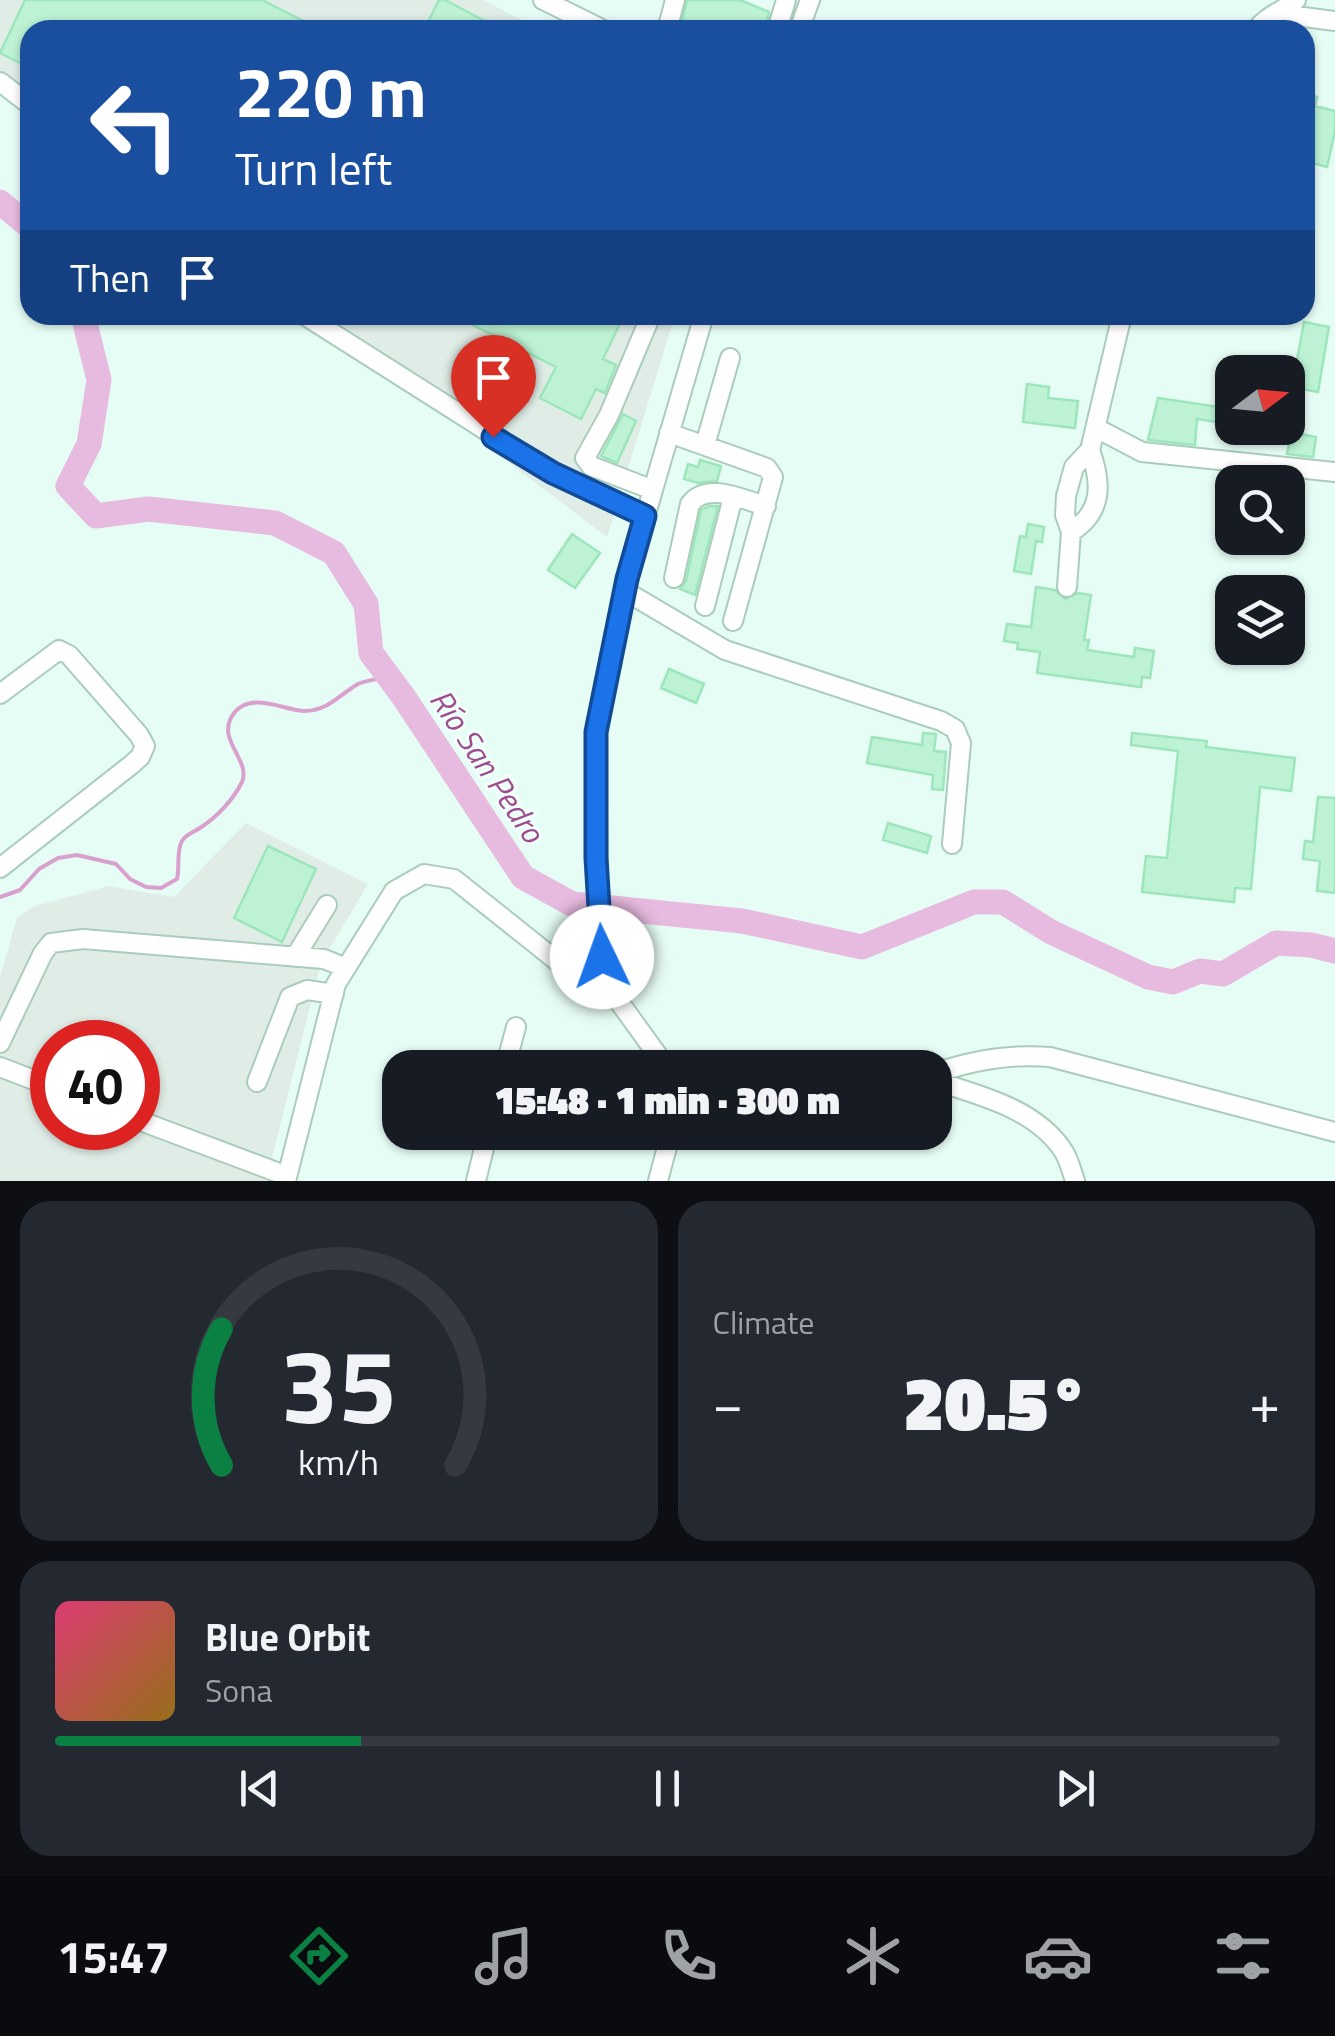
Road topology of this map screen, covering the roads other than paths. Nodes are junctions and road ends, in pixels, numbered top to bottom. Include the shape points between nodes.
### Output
1 (543, 0) edge
2 (1296, 0) edge
3 (1281, 7) edge
4 (584, 20) edge
5 (1335, 22) edge
6 (0, 82) edge
7 (20, 97) edge
8 (320, 325) edge
9 (647, 325) edge
10 (701, 325) edge
11 (1120, 325) edge
12 (730, 358) dead end
13 (1096, 428) junction
14 (669, 433) junction
15 (705, 445) junction
16 (1090, 450) junction
17 (1335, 472) edge
18 (652, 490) junction
19 (733, 497) junction
20 (766, 506) junction
21 (645, 516) junction
22 (1071, 532) junction
23 (674, 578) dead end
24 (1067, 587) dead end
25 (624, 591) junction
26 (705, 606) dead end
27 (733, 621) dead end
28 (0, 694) edge
29 (952, 844) dead end
30 (0, 868) edge
31 (327, 905) dead end
32 (295, 957) junction
33 (600, 965) junction
34 (346, 968) junction
35 (334, 994) junction
36 (516, 1027) dead end
37 (0, 1043) edge
38 (510, 1050) edge
39 (655, 1050) edge
40 (0, 1066) edge
41 (952, 1067) edge
42 (30, 1078) edge
43 (258, 1082) dead end
44 (952, 1087) edge
45 (160, 1129) edge
46 (1335, 1132) edge
47 (484, 1150) edge
48 (666, 1150) edge
49 (287, 1179) edge
50 (476, 1181) edge
51 (658, 1181) edge
52 (1076, 1181) edge

1 - 4 street
2 - 3 street
3 - 5 street
6 - 7 street
8 - 21 street via 553,473
9 - 18 street via 585,458
10 - 14 street
11 - 13 street
12 - 15 street
13 - 16 street
13 - 17 street via 1142,452
14 - 15 street
14 - 18 street
15 - 20 street via 767,468 773,477
16 - 22 street via 1070,476 1064,514
16 - 22 street via 1095,506
18 - 21 street
19 - 20 street
19 - 23 street via 707,491 690,504
19 - 26 street
20 - 27 street
21 - 25 street
22 - 24 street
25 - 29 street via 725,650 955,730 961,743
25 - 33 street via 596,732
28 - 30 street via 59,650 145,746 131,766
31 - 32 street
32 - 34 street
32 - 37 street via 83,938 51,943
33 - 34 street via 584,978 572,973 454,879 424,874 394,892
33 - 39 street
34 - 35 street
35 - 43 street via 308,990 290,997
35 - 49 street
36 - 38 street
40 - 42 street
41 - 46 street via 1015,1054 1050,1057
44 - 52 street via 990,1098 1041,1128 1064,1152
45 - 49 street
47 - 50 street
48 - 51 street

